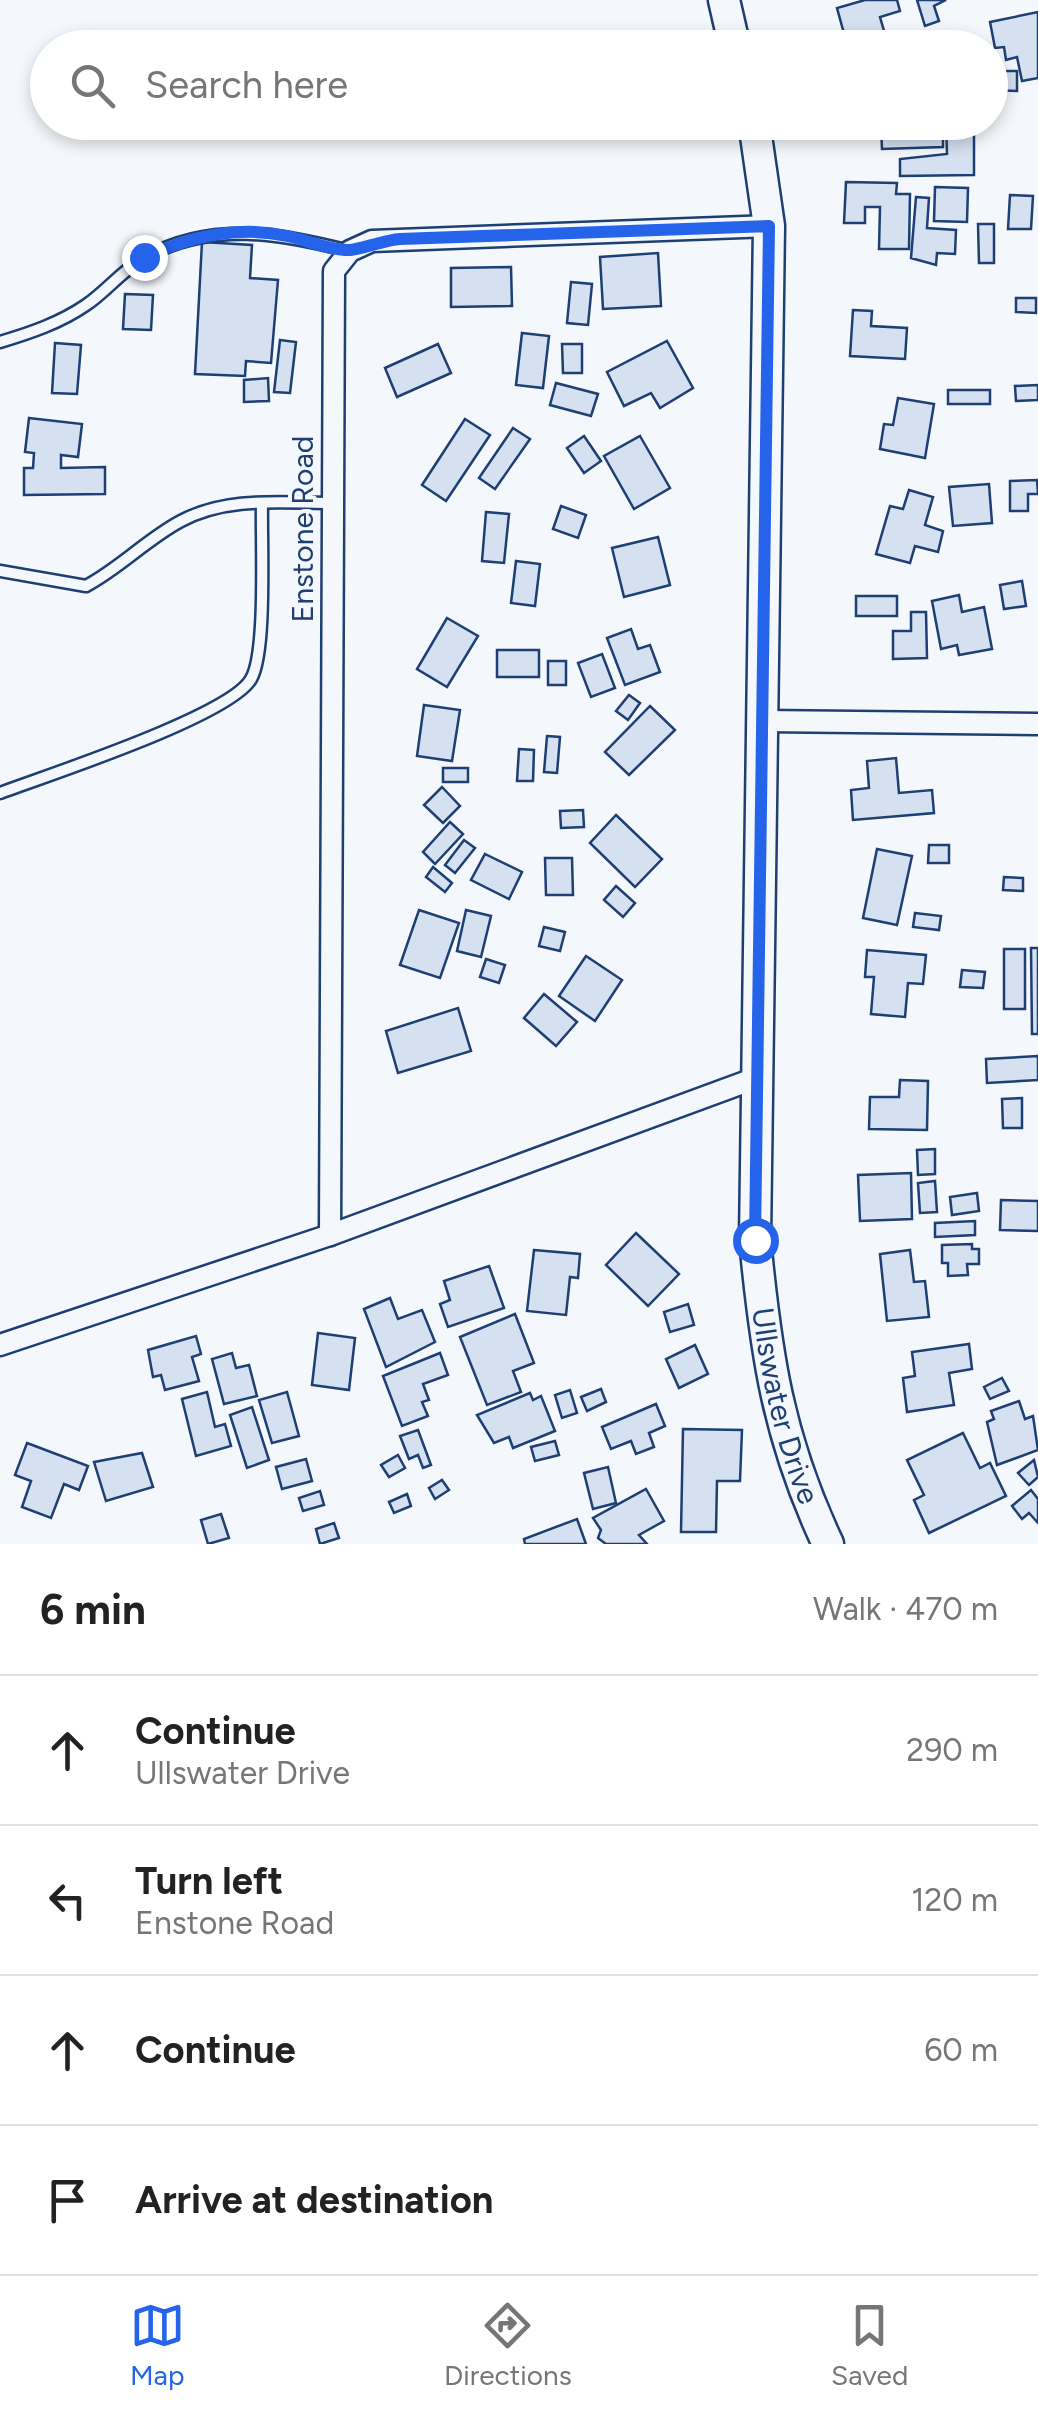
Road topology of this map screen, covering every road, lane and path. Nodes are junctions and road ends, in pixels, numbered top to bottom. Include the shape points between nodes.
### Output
1 (724, 0) edge
2 (732, 30) edge
3 (757, 140) edge
4 (769, 226) junction
5 (350, 251) junction
6 (0, 342) edge
7 (262, 503) junction
8 (333, 503) junction
9 (0, 572) edge
10 (763, 721) junction
11 (1038, 724) edge
12 (0, 792) edge
13 (759, 1077) junction
14 (330, 1234) junction
15 (0, 1345) edge
16 (828, 1544) edge

1 - 2 street
3 - 4 street, Ullswater Drive
4 - 5 street via 400,239
4 - 10 street, Ullswater Drive
5 - 6 lane via 282,234 186,239 144,257 86,306
5 - 8 street, Enstone Road via 334,271
7 - 8 lane
7 - 9 lane via 234,503 179,522 86,586
7 - 12 lane via 258,662 237,697
8 - 14 street, Enstone Road
10 - 11 street
10 - 13 street, Ullswater Drive
13 - 14 street
13 - 16 street, Ullswater Drive via 755,1240 764,1333 784,1438
14 - 15 street

